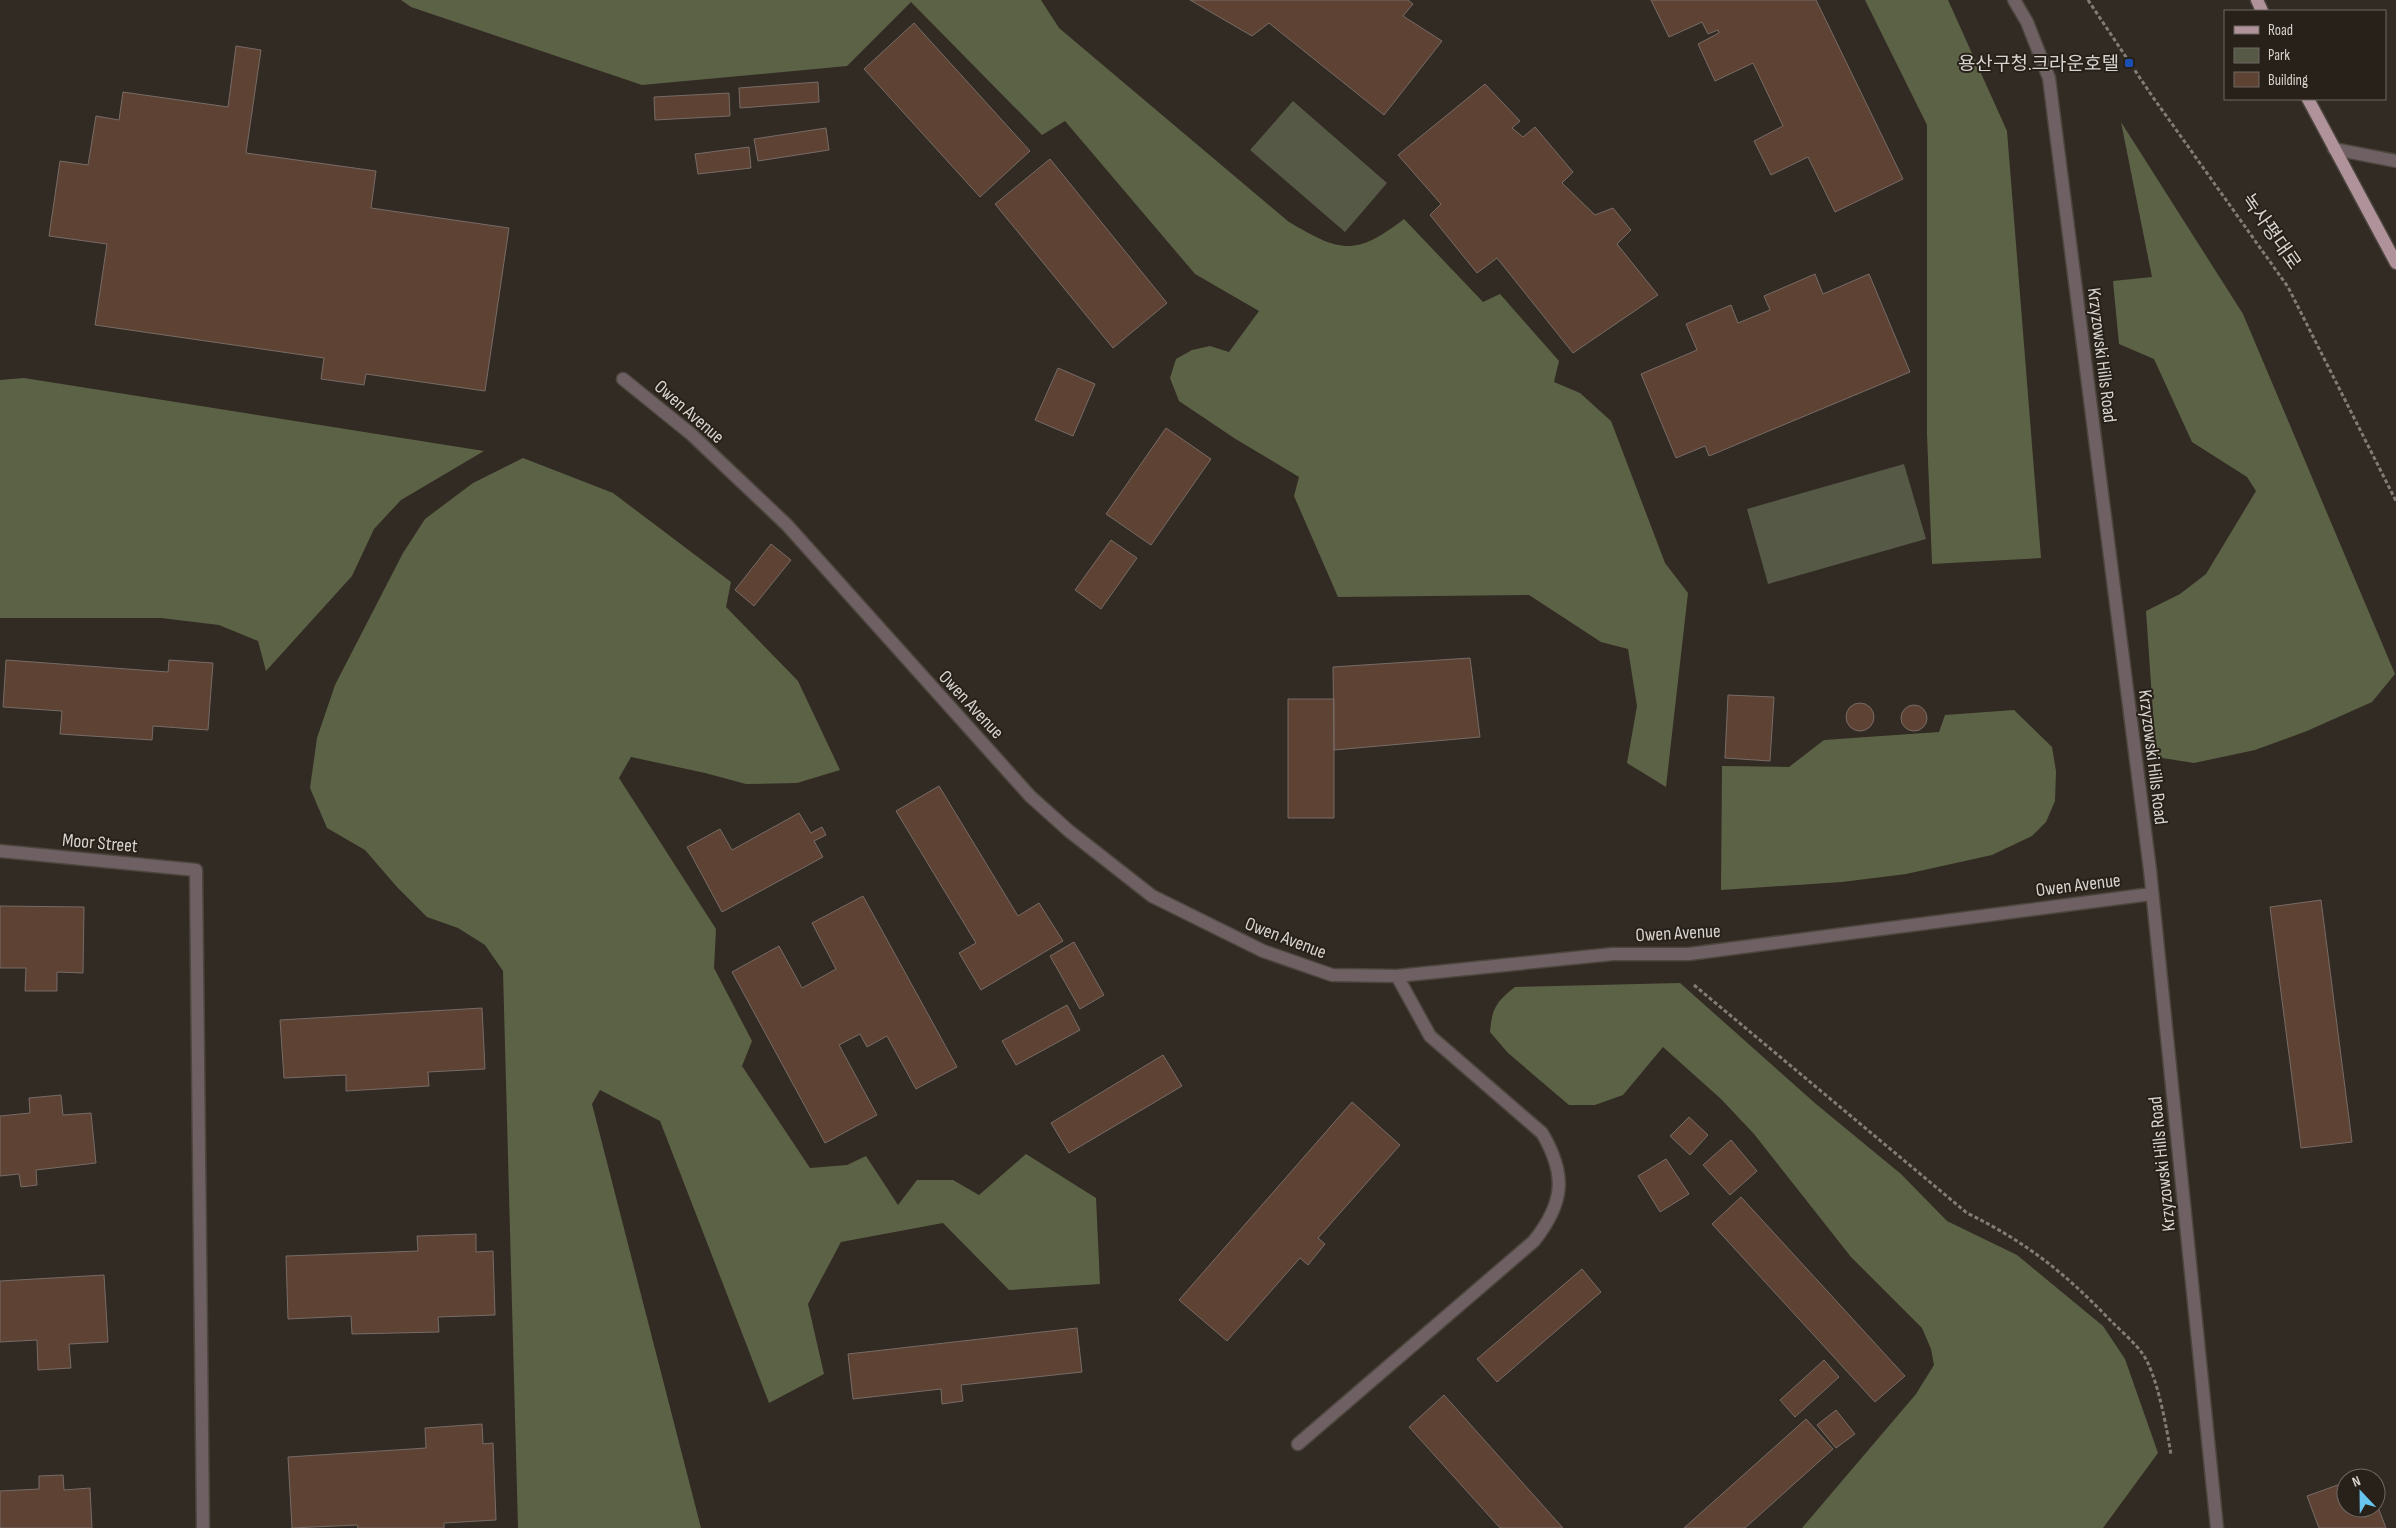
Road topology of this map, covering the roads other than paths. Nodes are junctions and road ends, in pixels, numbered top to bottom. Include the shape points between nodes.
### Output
1 (2014, 0) edge
2 (2309, 100) edge
3 (2334, 149) junction
4 (2396, 161) edge
5 (2396, 263) edge
6 (623, 379) dead end
7 (0, 851) edge
8 (2151, 894) junction
9 (1397, 976) junction
10 (1298, 1444) dead end
11 (203, 1528) edge
12 (2217, 1528) edge

1 - 8 street, Krzyzowski Hills Road via 2027,22 2049,78
2 - 3 main road
3 - 4 street
3 - 5 main road
6 - 9 street, Owen Avenue via 690,434 786,525 1030,796 1068,831 1152,896 1263,951 1332,975
7 - 11 street, Moor Street via 196,870
8 - 9 street, Owen Avenue via 1689,954 1614,954
8 - 12 street, Krzyzowski Hills Road
9 - 10 street via 1430,1036 1542,1133 1552,1148 1560,1190 1556,1206 1534,1241

